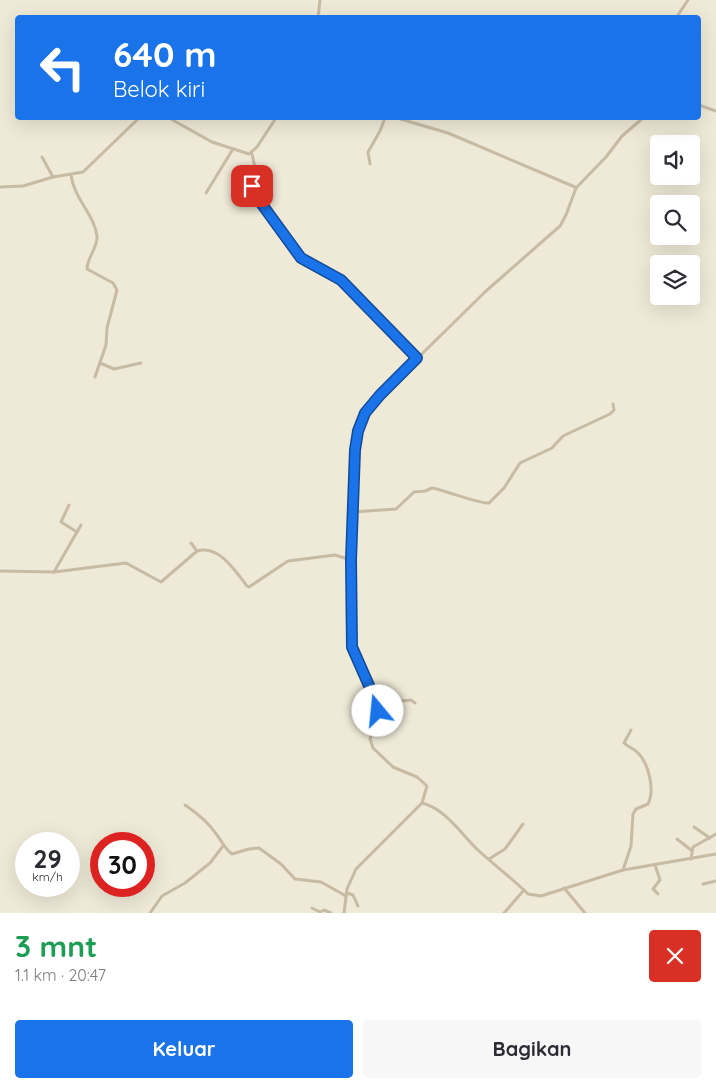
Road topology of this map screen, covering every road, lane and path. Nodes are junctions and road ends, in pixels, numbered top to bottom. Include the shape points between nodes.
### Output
1 (320, 0) edge
2 (688, 0) edge
3 (318, 15) edge
4 (678, 15) edge
5 (701, 106) edge
6 (716, 111) edge
7 (137, 120) edge
8 (173, 120) edge
9 (275, 120) edge
10 (384, 120) edge
11 (404, 120) edge
12 (641, 120) edge
13 (233, 149) junction
14 (252, 154) junction
15 (42, 157) dead end
16 (370, 164) dead end
17 (71, 175) junction
18 (53, 176) junction
19 (0, 187) edge
20 (576, 188) junction
21 (206, 193) dead end
22 (417, 358) junction
23 (100, 363) junction
24 (141, 363) dead end
25 (96, 377) dead end
26 (613, 404) dead end
27 (69, 505) dead end
28 (352, 512) junction
29 (81, 525) dead end
30 (76, 532) junction
31 (191, 543) dead end
32 (197, 551) junction
33 (351, 560) junction
34 (0, 571) edge
35 (54, 572) junction
36 (415, 703) dead end
37 (378, 706) junction
38 (631, 730) dead end
39 (422, 803) junction
40 (185, 806) dead end
41 (523, 824) dead end
42 (694, 828) dead end
43 (716, 834) edge
44 (711, 838) junction
45 (677, 839) dead end
46 (223, 846) junction
47 (691, 850) junction
48 (716, 854) edge
49 (489, 859) junction
50 (691, 859) junction
51 (654, 865) junction
52 (623, 870) junction
53 (716, 881) edge
54 (703, 884) dead end
55 (564, 888) junction
56 (524, 890) junction
57 (658, 894) dead end
58 (346, 895) junction
59 (358, 906) dead end
60 (312, 908) dead end
61 (150, 913) edge
62 (332, 913) edge
63 (344, 913) edge
64 (349, 913) edge
65 (504, 913) edge
66 (585, 913) edge

1 - 3 street
2 - 4 street
5 - 6 street
7 - 17 street via 87,171
8 - 13 street via 212,142
9 - 14 street
10 - 16 street via 368,152
11 - 20 street via 448,133
12 - 20 street via 622,136
13 - 14 street
13 - 21 street
14 - 22 street via 256,172 252,189 301,258 341,280
15 - 18 street
17 - 18 street
17 - 23 street via 74,191 97,236 87,269 113,283 116,290
18 - 19 street via 22,186
20 - 22 street via 560,226
22 - 28 street via 365,413 355,450
23 - 24 street via 114,370
23 - 25 street
26 - 28 street via 614,410 610,414 563,436 552,448 520,464 489,503 432,488 414,492 396,509
27 - 30 street via 61,522
28 - 33 street
29 - 30 street
30 - 35 street
31 - 32 street
32 - 33 street via 203,550 227,560 250,587 288,560 335,555
32 - 35 street via 160,582 126,563
33 - 37 street via 352,647
34 - 35 street
36 - 37 street via 411,700
37 - 39 street via 370,739 373,748 393,767 423,782 427,789
38 - 52 street via 624,742 638,752 645,764 652,790 648,804 633,814 631,846
39 - 49 street via 438,810
39 - 58 street via 360,865 350,879
40 - 46 street via 196,811
41 - 49 street via 505,849
42 - 44 street
43 - 44 street
44 - 47 street
45 - 47 street
46 - 58 street via 234,855 249,848 262,849 296,879 321,882
46 - 61 street via 210,863 184,884 162,896
47 - 50 street
48 - 50 street
49 - 56 street
50 - 51 street
51 - 52 street
51 - 57 street via 660,880 653,889
52 - 55 street
53 - 54 street
55 - 56 street via 539,896
55 - 66 street
56 - 65 street
58 - 59 street via 353,895
58 - 63 street
60 - 62 street
63 - 64 street

